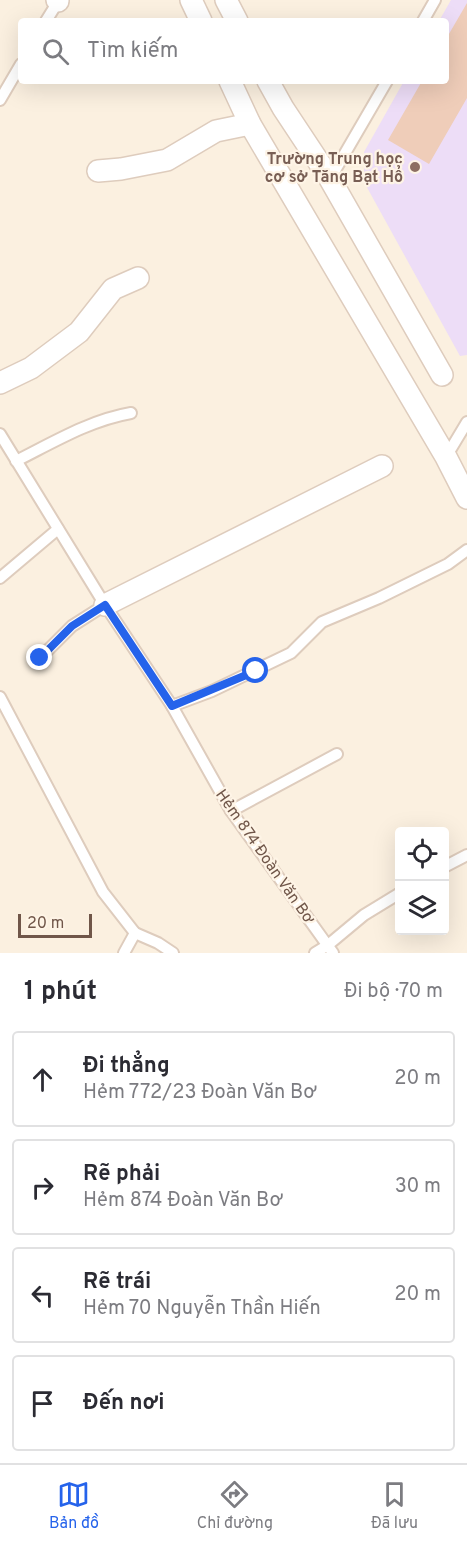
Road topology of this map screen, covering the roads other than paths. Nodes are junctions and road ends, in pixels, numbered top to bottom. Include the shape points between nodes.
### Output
1 (58, 0) edge
2 (191, 0) edge
3 (226, 0) edge
4 (435, 0) edge
5 (48, 18) edge
6 (200, 18) edge
7 (235, 18) edge
8 (425, 18) edge
9 (18, 69) edge
10 (231, 84) edge
11 (270, 84) edge
12 (385, 84) edge
13 (0, 100) edge
14 (250, 124) junction
15 (98, 171) dead end
16 (330, 179) junction
17 (138, 278) dead end
18 (442, 375) dead end
19 (0, 383) edge
20 (130, 413) dead end
21 (467, 422) edge
22 (0, 434) edge
23 (446, 458) junction
24 (16, 462) junction
25 (382, 466) dead end
26 (467, 498) edge
27 (58, 529) junction
28 (467, 550) edge
29 (0, 578) edge
30 (105, 605) junction
31 (40, 658) dead end
32 (0, 698) edge
33 (172, 706) junction
34 (337, 754) dead end
35 (231, 811) junction
36 (467, 855) edge
37 (449, 864) edge
38 (395, 896) edge
39 (135, 933) junction
40 (331, 949) edge
41 (123, 953) edge
42 (173, 953) edge
43 (315, 953) edge

1 - 5 lane
2 - 6 street
3 - 7 street
4 - 8 lane
9 - 13 lane
10 - 14 street
11 - 16 street
12 - 16 lane
14 - 15 street via 216,131 167,160
14 - 23 street
16 - 18 street
17 - 19 street via 114,289 79,332 31,368
20 - 24 lane via 112,416
21 - 23 lane
22 - 24 lane, Hẻm 874 Đoàn Văn Bơ
23 - 26 street
24 - 27 lane, Hẻm 874 Đoàn Văn Bơ
25 - 30 street
27 - 29 lane
27 - 30 lane, Hẻm 874 Đoàn Văn Bơ
28 - 33 lane via 448,564 322,622 291,653
30 - 31 lane via 72,626
30 - 33 lane, Hẻm 874 Đoàn Văn Bơ
32 - 39 lane via 103,892
33 - 35 lane, Hẻm 874 Đoàn Văn Bơ
34 - 35 lane
35 - 40 lane, Hẻm 874 Đoàn Văn Bơ
36 - 37 lane
38 - 40 lane via 364,915
39 - 41 lane
39 - 42 lane
40 - 43 lane

